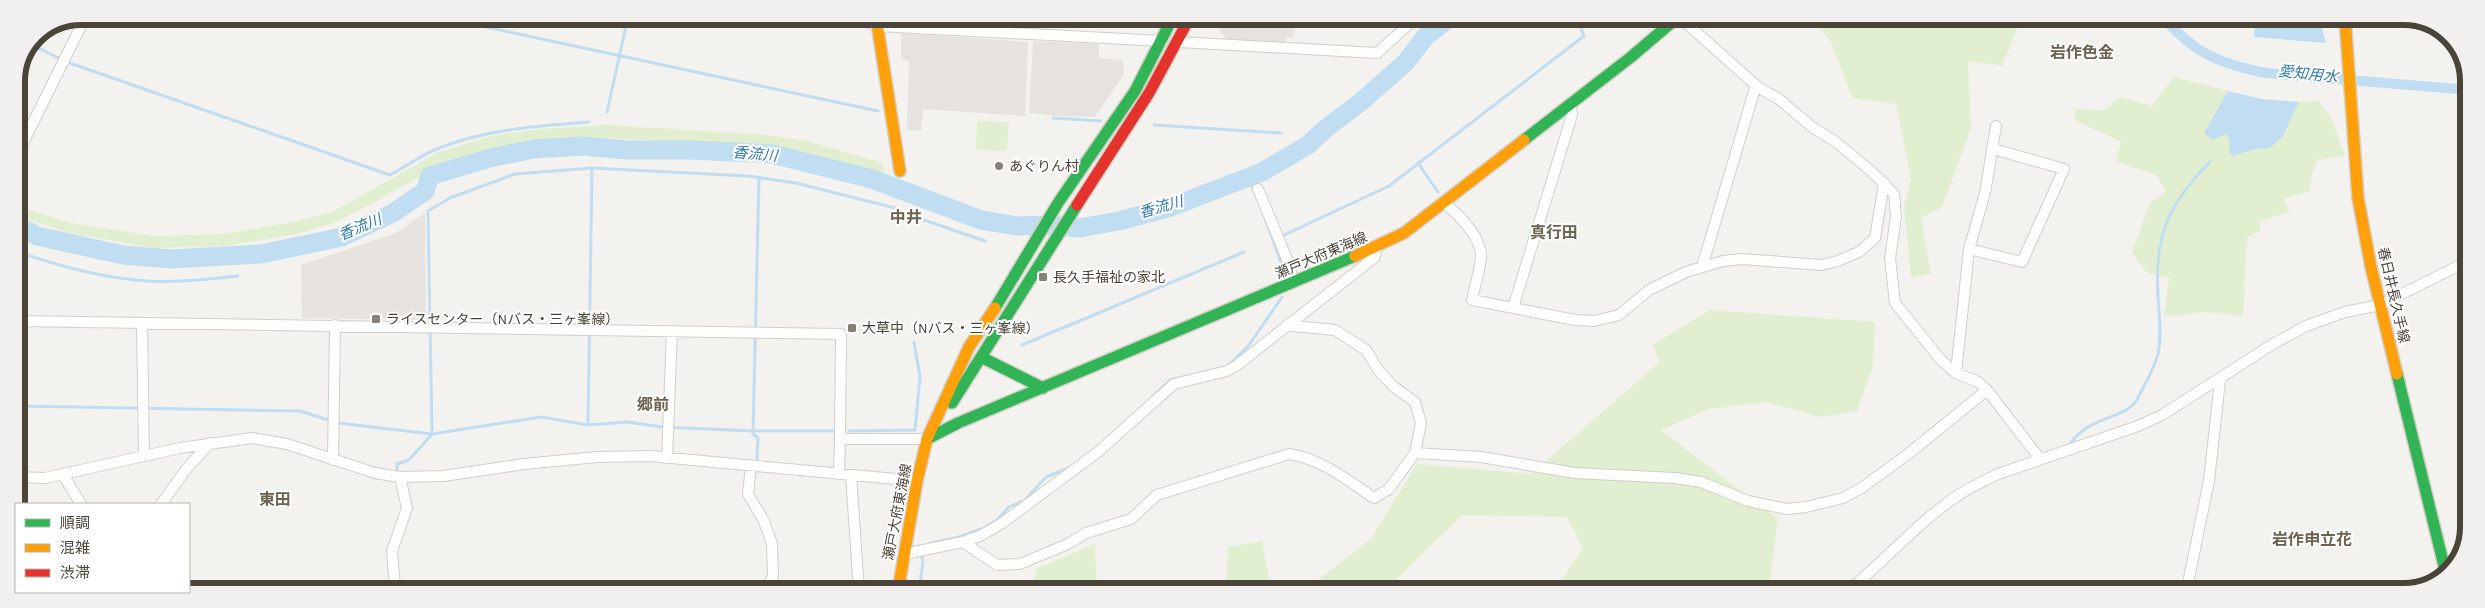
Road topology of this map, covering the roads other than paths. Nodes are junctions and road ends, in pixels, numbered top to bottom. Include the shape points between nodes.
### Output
1 (82, 25) edge
2 (878, 25) edge
3 (934, 25) edge
4 (1169, 25) edge
5 (1186, 25) edge
6 (1408, 25) edge
7 (1667, 25) edge
8 (1688, 25) edge
9 (2345, 25) edge
10 (1162, 41) junction
11 (1179, 42) junction
12 (1756, 85) junction
13 (1570, 104) junction
14 (1996, 126) dead end
15 (25, 139) edge
16 (1993, 148) junction
17 (900, 171) dead end
18 (1884, 183) junction
19 (1258, 189) dead end
20 (1443, 202) junction
21 (1377, 248) junction
22 (1969, 249) junction
23 (2460, 266) edge
24 (1702, 267) junction
25 (1294, 282) junction
26 (2380, 304) junction
27 (1513, 308) junction
28 (25, 321) edge
29 (1289, 322) junction
30 (142, 323) junction
31 (335, 325) junction
32 (672, 331) junction
33 (983, 358) junction
34 (1956, 373) junction
35 (2220, 380) junction
36 (1043, 388) junction
37 (1986, 390) junction
38 (927, 439) junction
39 (840, 440) junction
40 (210, 443) junction
41 (1415, 452) junction
42 (144, 456) junction
43 (667, 458) junction
44 (2040, 459) junction
45 (333, 460) junction
46 (751, 466) junction
47 (839, 474) junction
48 (63, 475) junction
49 (851, 475) junction
50 (25, 477) edge
51 (400, 477) junction
52 (917, 481) junction
53 (80, 503) edge
54 (162, 503) edge
55 (963, 542) junction
56 (904, 554) junction
57 (2444, 566) edge
58 (395, 583) edge
59 (770, 583) edge
60 (858, 583) edge
61 (899, 583) edge
62 (1858, 583) edge
63 (2188, 583) edge

1 - 15 street
2 - 17 main road
3 - 10 street
4 - 10 main road, 瀬戸大府東海線
5 - 11 main road, 瀬戸大府東海線
6 - 11 street via 1377,53
7 - 13 main road, 瀬戸大府東海線
8 - 12 street
9 - 26 main road, 春日井長久手線 via 2358,198
10 - 38 main road, 瀬戸大府東海線 via 1135,91 1050,217 970,347
11 - 33 main road, 瀬戸大府東海線 via 1164,72 1070,214
12 - 18 street via 1836,142
12 - 24 street
13 - 20 main road, 瀬戸大府東海線
13 - 27 street via 1572,115
14 - 16 street
16 - 22 street via 1985,193
16 - 22 street via 2064,169 2022,262
18 - 24 street via 1875,238 1859,252 1821,265 1742,259 1724,260
18 - 34 street via 1894,194 1896,217 1890,258 1895,303 1941,360
19 - 25 street
20 - 21 main road, 瀬戸大府東海線 via 1404,233
20 - 27 street via 1473,232 1481,250 1472,300
21 - 25 main road, 瀬戸大府東海線
21 - 29 street via 1375,257
22 - 34 street
23 - 26 street
24 - 27 street via 1650,290 1619,314 1594,320 1575,320
25 - 36 main road, 瀬戸大府東海線
26 - 35 street via 2306,326
26 - 57 main road, 春日井長久手線
28 - 30 street
29 - 41 street via 1293,326 1335,330 1366,350 1394,387 1415,402 1421,423
29 - 55 street via 1226,371 1174,384 1098,452 1001,524
30 - 31 street
30 - 42 street
31 - 32 street
31 - 45 street
32 - 39 street via 841,334
32 - 43 street
33 - 36 main road
33 - 38 main road, 瀬戸大府東海線
34 - 37 street via 1978,382
35 - 44 street via 2154,419
35 - 63 street via 2209,481
36 - 38 main road, 瀬戸大府東海線
37 - 41 street via 1863,487 1843,498 1806,507 1787,509 1748,501 1701,482 1675,478 1575,473 1481,457
37 - 44 street
38 - 39 street
38 - 52 main road, 瀬戸大府東海線
39 - 47 street
40 - 42 street
40 - 45 street via 252,438 287,444
40 - 54 street
41 - 55 street via 1389,489 1374,498 1308,457 1289,454 1157,496 1131,519 1086,533 1020,564 998,565
42 - 48 street
43 - 46 street
43 - 51 street via 597,457 443,476
44 - 62 street via 1998,474 1958,495 1904,538
45 - 51 street
46 - 47 street
46 - 59 street via 748,494 764,521 772,544 773,576
47 - 49 street
48 - 50 street
48 - 53 street
49 - 52 street
49 - 60 street
51 - 58 street via 406,508 392,550
52 - 56 main road, 瀬戸大府東海線
55 - 56 street
56 - 61 main road, 瀬戸大府東海線

